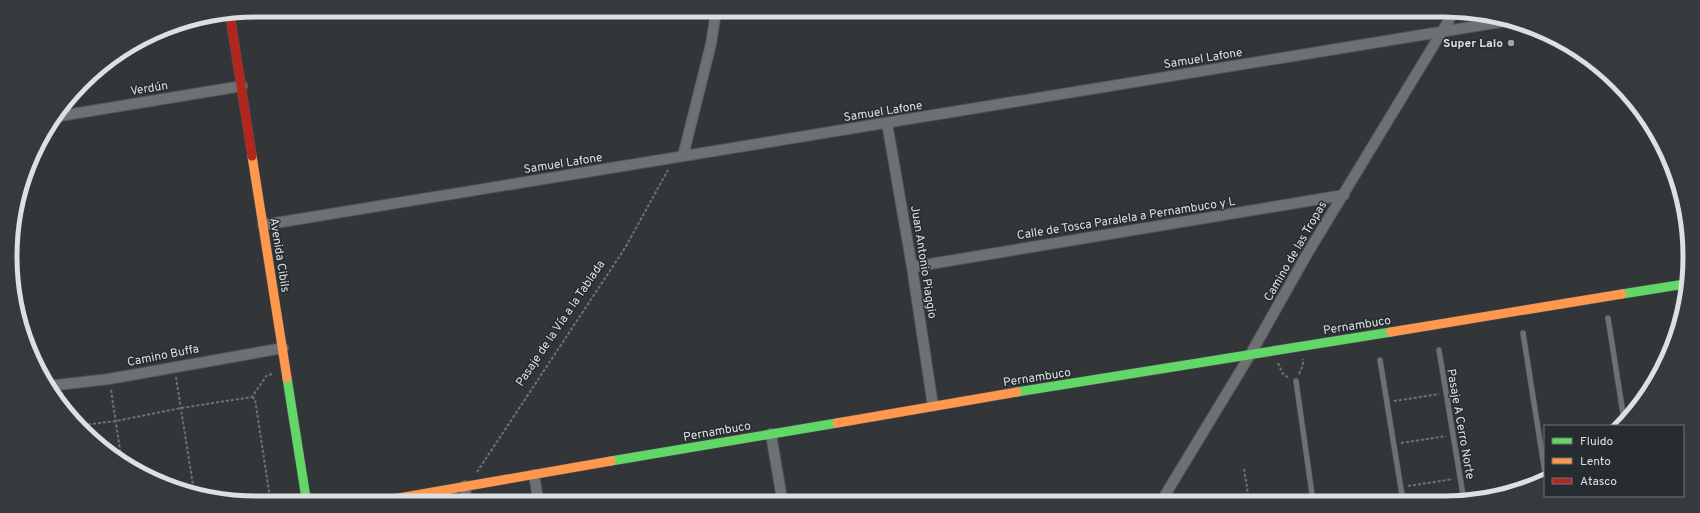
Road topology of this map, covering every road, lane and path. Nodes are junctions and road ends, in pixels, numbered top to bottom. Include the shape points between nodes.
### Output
1 (715, 17) edge
2 (1450, 17) edge
3 (231, 19) edge
4 (1495, 23) edge
5 (1441, 32) junction
6 (242, 86) junction
7 (63, 116) edge
8 (887, 123) junction
9 (679, 156) junction
10 (1344, 195) junction
11 (263, 225) junction
12 (912, 267) junction
13 (1681, 285) edge
14 (1608, 318) dead end
15 (1523, 333) dead end
16 (1302, 346) junction
17 (283, 348) junction
18 (1439, 350) dead end
19 (1276, 351) junction
20 (1250, 355) junction
21 (1380, 360) dead end
22 (175, 366) junction
23 (286, 372) junction
24 (110, 379) junction
25 (1296, 381) junction
26 (54, 385) edge
27 (1446, 392) junction
28 (252, 397) junction
29 (1387, 402) junction
30 (933, 406) junction
31 (181, 408) junction
32 (1623, 415) edge
33 (116, 421) junction
34 (86, 425) edge
35 (771, 434) junction
36 (1453, 435) junction
37 (1394, 444) junction
38 (121, 454) edge
39 (1544, 467) edge
40 (1244, 468) dead end
41 (534, 475) junction
42 (1460, 477) junction
43 (465, 486) junction
44 (193, 487) edge
45 (1401, 487) junction
46 (1463, 495) edge
47 (270, 496) edge
48 (306, 496) edge
49 (410, 496) edge
50 (466, 496) edge
51 (538, 496) edge
52 (781, 496) edge
53 (1164, 496) edge
54 (1248, 496) edge
55 (1312, 496) edge
56 (1402, 496) edge

1 - 9 street via 711,44
2 - 5 street, Camino de las Tropas
3 - 6 street, Avenida Cibils
4 - 5 street, Samuel Lafone
5 - 8 street, Samuel Lafone
5 - 10 street, Camino de las Tropas
6 - 7 street, Verdún
6 - 11 street, Avenida Cibils
8 - 9 street, Samuel Lafone
8 - 12 street, Juan Antonio Piaggio
9 - 11 street, Samuel Lafone
9 - 43 path, Pasaje de la Vía a la Tablada via 625,248 471,481
10 - 12 street, Calle de Tosca Paralela a Pernambuco y L
10 - 20 street, Camino de las Tropas
11 - 17 street, Avenida Cibils
12 - 30 street, Juan Antonio Piaggio
13 - 16 street, Pernambuco
14 - 32 lane
15 - 39 lane
16 - 19 street, Pernambuco
16 - 25 path via 1303,365
17 - 22 street, Camino Buffa
17 - 23 street, Avenida Cibils
18 - 27 lane, Pasaje A Cerro Norte
19 - 20 street, Pernambuco
19 - 25 path via 1282,372 1286,377
20 - 30 street, Pernambuco
20 - 53 street, Camino de las Tropas
21 - 29 lane
22 - 24 street, Camino Buffa
22 - 31 path
23 - 28 path via 267,375
23 - 48 street, Avenida Cibils
24 - 26 street, Camino Buffa
24 - 33 path
25 - 55 lane
27 - 29 path
27 - 36 lane, Pasaje A Cerro Norte
28 - 31 path
28 - 47 path via 255,399
29 - 37 lane
30 - 35 street, Pernambuco
31 - 33 path
31 - 44 path
33 - 34 path
33 - 38 path
35 - 41 street, Pernambuco
35 - 52 street
36 - 37 path
36 - 42 lane, Pasaje A Cerro Norte
37 - 45 lane
40 - 54 path
41 - 43 street, Pernambuco
41 - 51 street
42 - 45 path
42 - 46 lane, Pasaje A Cerro Norte
43 - 49 street, Pernambuco
43 - 50 street
45 - 56 lane

